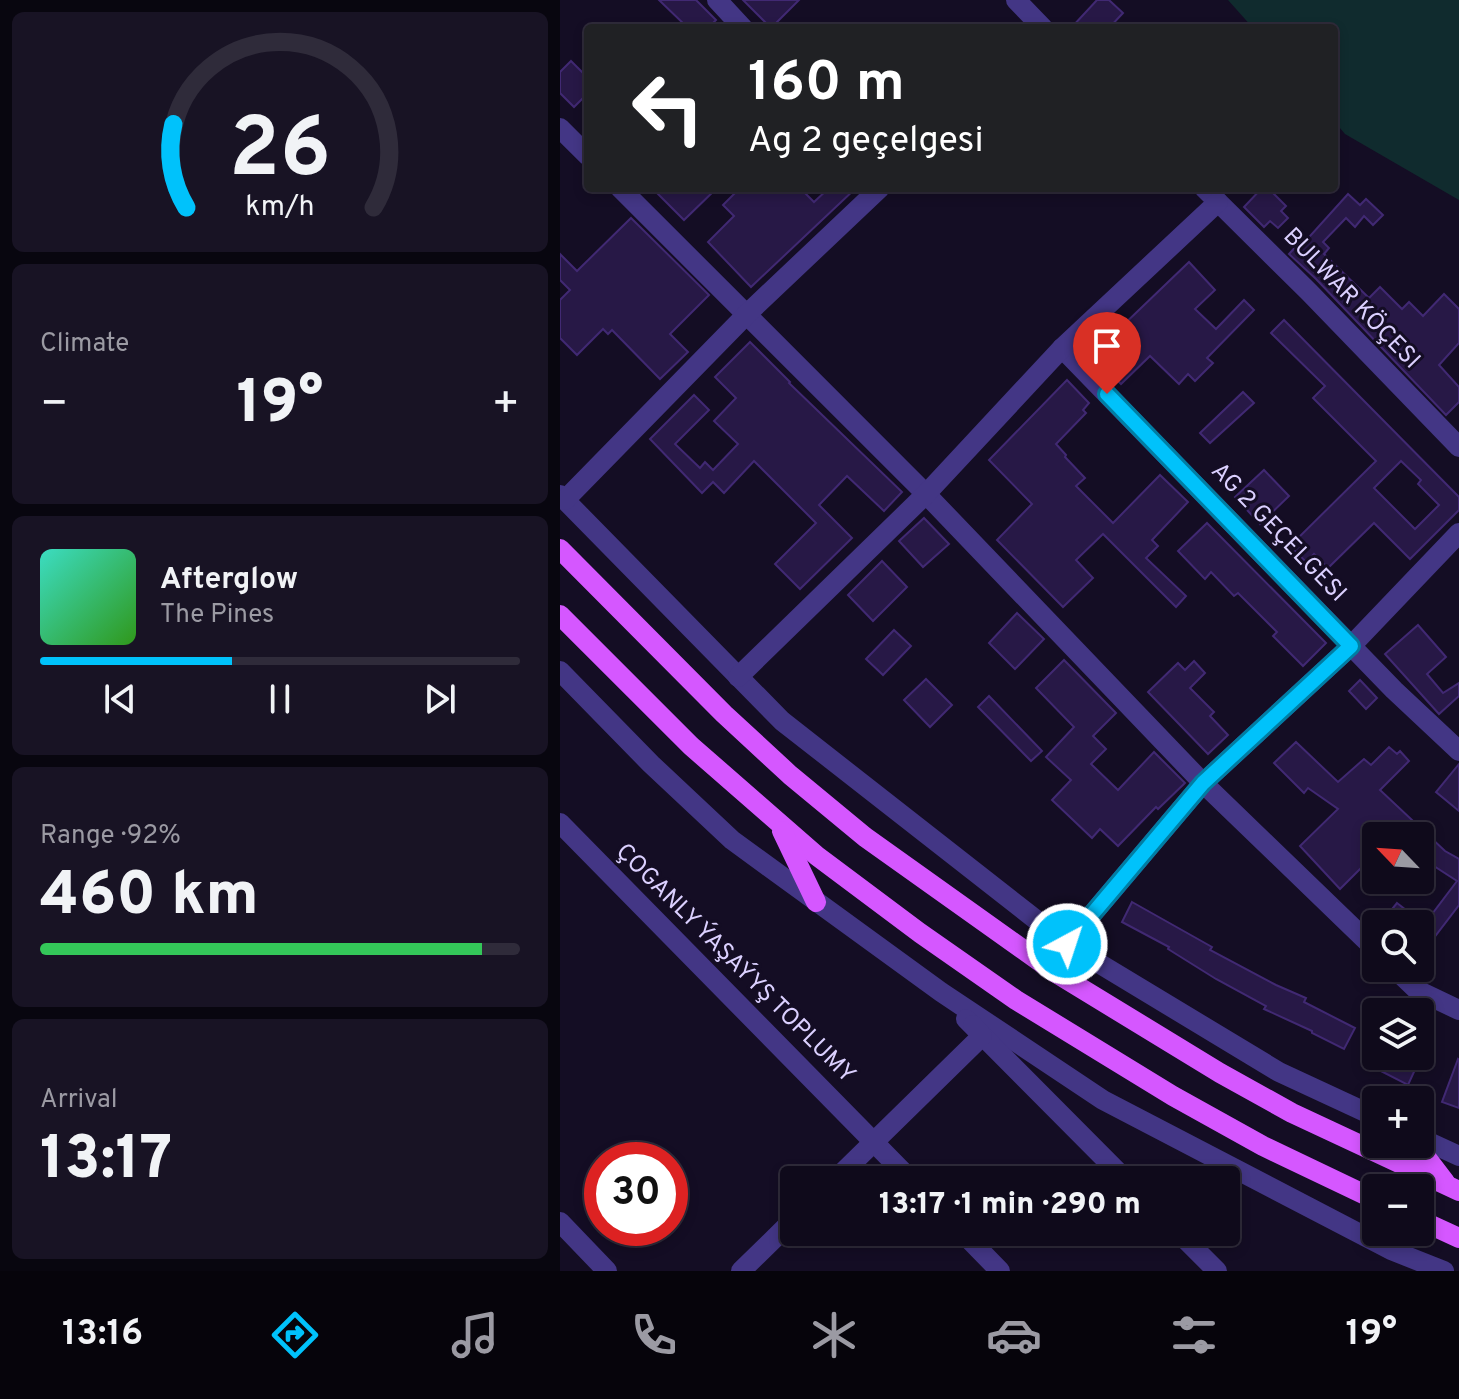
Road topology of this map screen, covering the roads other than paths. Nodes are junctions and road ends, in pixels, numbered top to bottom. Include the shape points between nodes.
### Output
1 (717, 0) edge
2 (1016, 0) edge
3 (739, 24) edge
4 (1039, 24) edge
5 (560, 128) edge
6 (584, 152) edge
7 (624, 192) edge
8 (876, 192) edge
9 (1211, 195) edge
10 (747, 314) junction
11 (1062, 348) junction
12 (1459, 447) edge
13 (926, 494) junction
14 (563, 498) edge
15 (1459, 533) edge
16 (560, 549) edge
17 (560, 615) edge
18 (1351, 646) junction
19 (560, 671) edge
20 (738, 677) junction
21 (1459, 751) edge
22 (1203, 783) junction
23 (777, 820) junction
24 (560, 823) edge
25 (816, 902) junction
26 (1362, 936) edge
27 (1067, 944) junction
28 (1409, 982) edge
29 (946, 996) junction
30 (1459, 1010) edge
31 (982, 1036) junction
32 (1362, 1111) edge
33 (874, 1142) junction
34 (1434, 1144) edge
35 (1459, 1156) edge
36 (1428, 1158) edge
37 (849, 1166) edge
38 (897, 1166) edge
39 (1112, 1166) edge
40 (1453, 1188) edge
41 (1362, 1193) edge
42 (560, 1222) edge
43 (1434, 1226) edge
44 (780, 1233) edge
45 (1459, 1238) edge
46 (976, 1246) edge
47 (1192, 1246) edge
48 (607, 1271) edge
49 (741, 1271) edge
50 (1000, 1271) edge
51 (1217, 1271) edge
52 (1444, 1271) edge

1 - 3 street
2 - 4 street
5 - 6 street
7 - 10 street
8 - 10 street
9 - 11 street
9 - 12 street, BULWAR KÖÇESI
10 - 13 street
10 - 14 street
11 - 13 street
11 - 18 street, AG 2 GEÇELGESI
13 - 20 street
13 - 22 street
14 - 20 street
15 - 18 street
16 - 40 main road via 724,714 878,846 1056,973 1220,1073 1292,1113
17 - 23 main road via 691,746
18 - 21 street, AG 2 GEÇELGESI
18 - 22 street
19 - 25 street via 732,840
20 - 27 street via 782,721
22 - 26 street
22 - 27 street
23 - 25 main road
23 - 41 main road via 817,856 1016,1000 1173,1096
24 - 33 street, ÇOGANLY ÝAŞAÝYŞ TOPLUMY
25 - 29 street
27 - 32 street via 1279,1072
28 - 30 street
29 - 31 street
29 - 52 street via 1103,1100 1391,1250
31 - 33 street
31 - 39 street
33 - 37 street
33 - 38 street, ÇOGANLY ÝAŞAÝYŞ TOPLUMY
34 - 35 street
36 - 40 main road
42 - 48 street
43 - 45 main road
44 - 49 street
46 - 50 street
47 - 51 street

